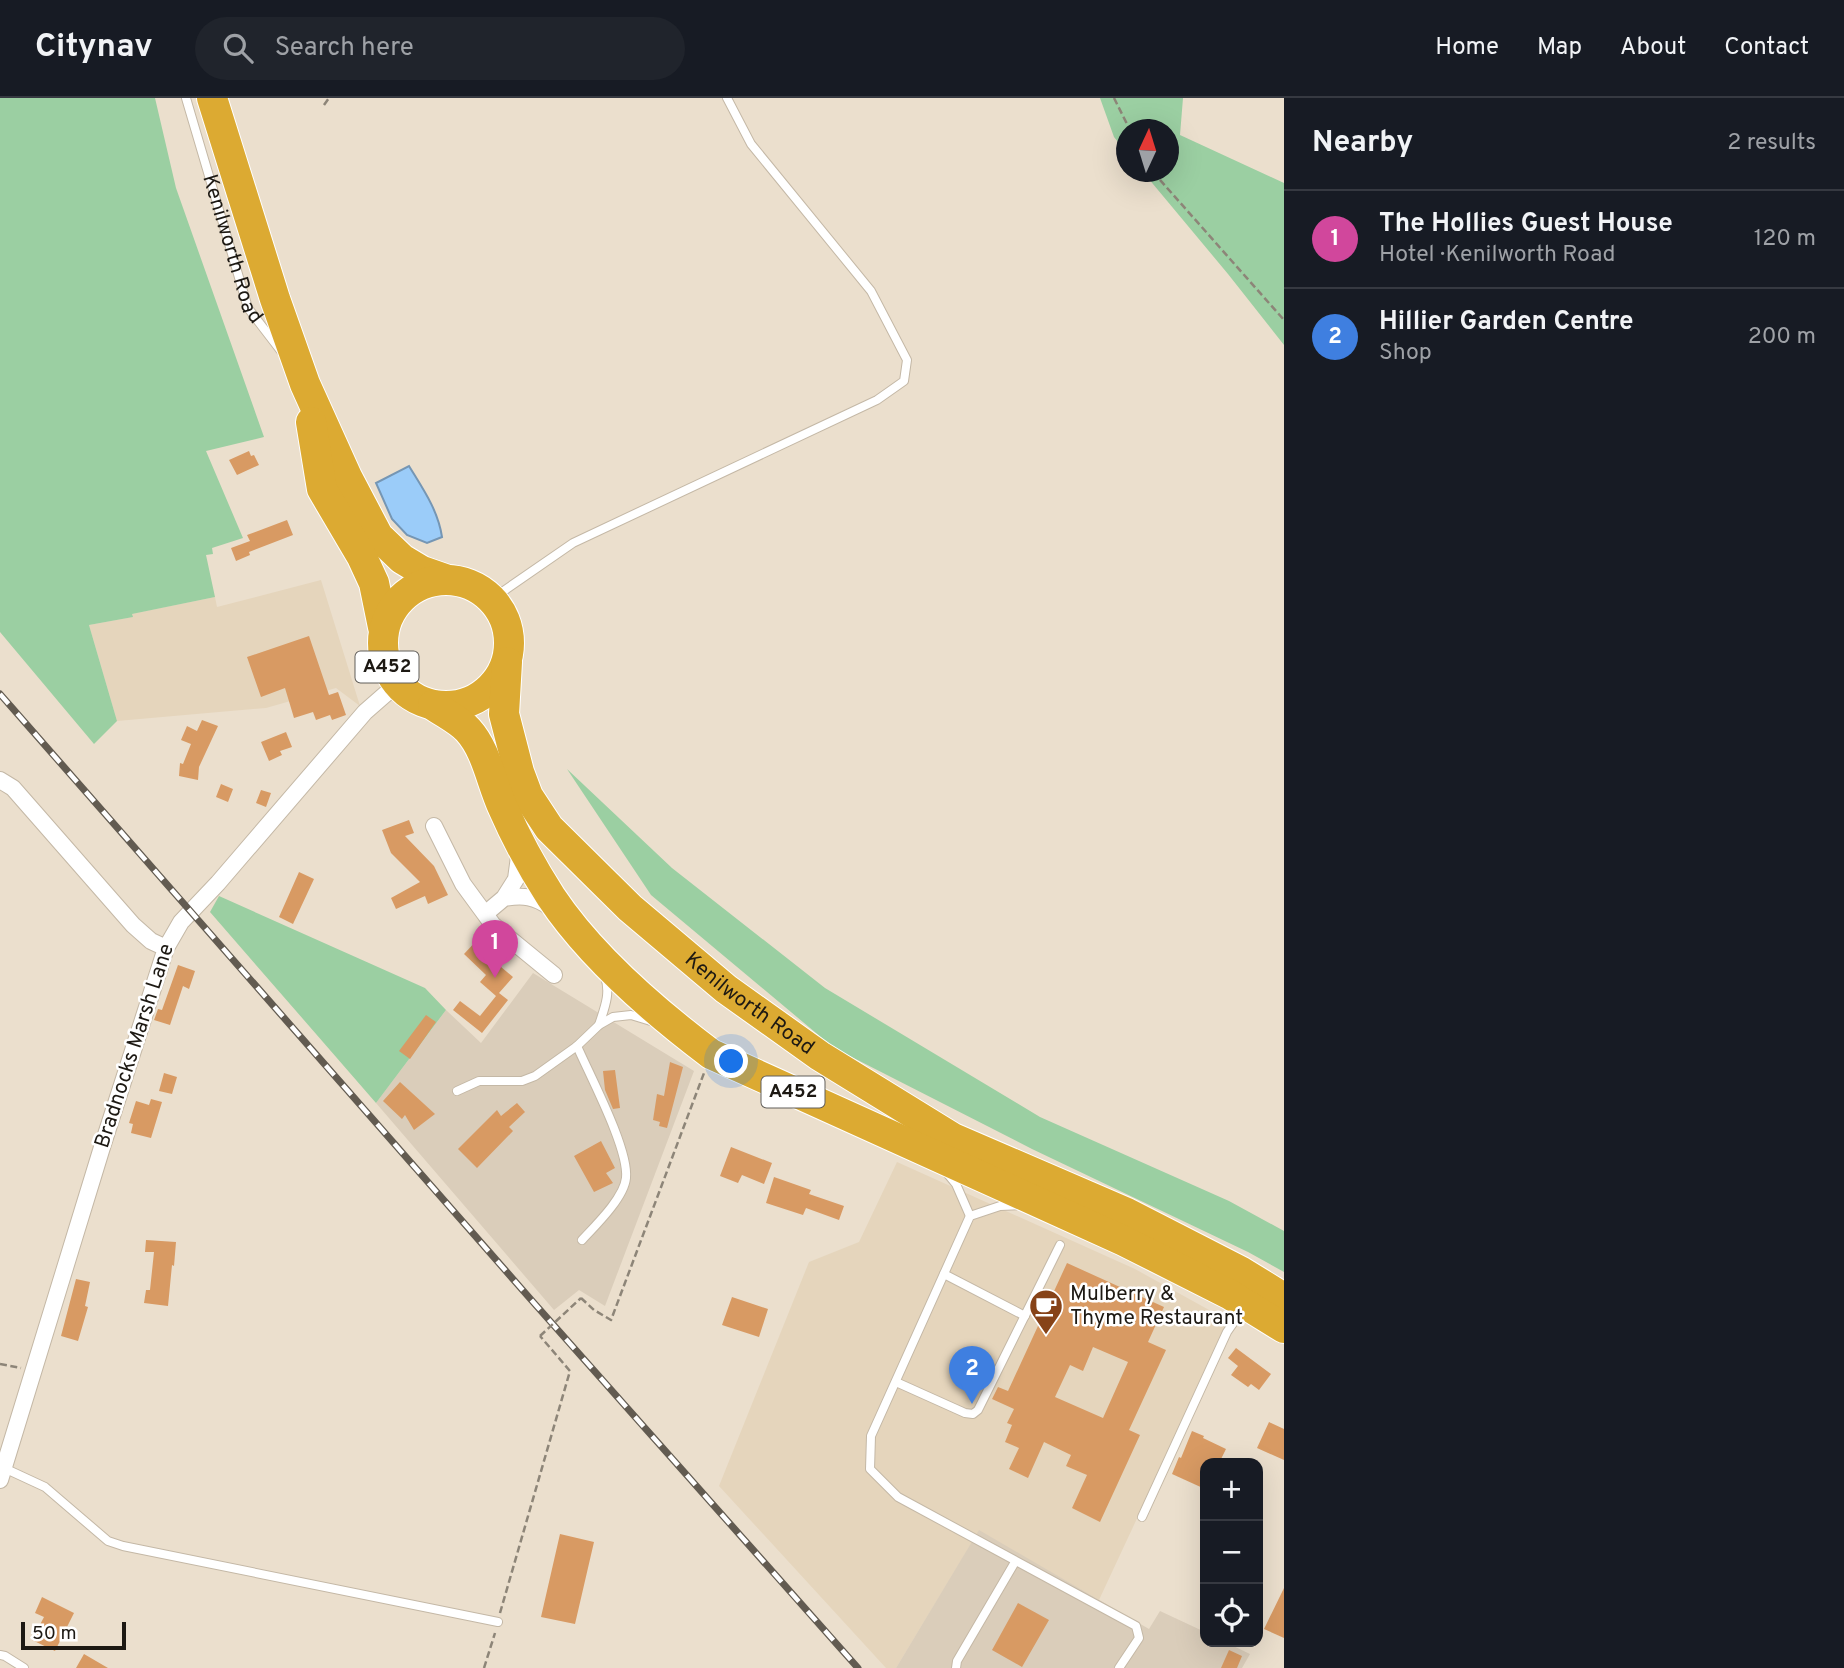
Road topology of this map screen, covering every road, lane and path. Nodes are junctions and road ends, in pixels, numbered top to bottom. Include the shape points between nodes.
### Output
1 (186, 98) edge
2 (212, 98) edge
3 (329, 98) edge
4 (727, 98) edge
5 (1114, 98) edge
6 (324, 105) dead end
7 (1124, 119) edge
8 (1162, 182) edge
9 (1284, 320) edge
10 (305, 384) junction
11 (445, 579) junction
12 (492, 599) junction
13 (383, 627) junction
14 (507, 662) junction
15 (397, 684) junction
16 (433, 705) junction
17 (0, 780) edge
18 (434, 826) dead end
19 (520, 843) junction
20 (504, 898) junction
21 (485, 914) junction
22 (571, 922) junction
23 (166, 948) junction
24 (597, 955) junction
25 (554, 975) dead end
26 (599, 1025) junction
27 (680, 1030) junction
28 (578, 1046) junction
29 (711, 1054) junction
30 (457, 1091) dead end
31 (933, 1154) junction
32 (1045, 1204) junction
33 (970, 1216) junction
34 (582, 1240) dead end
35 (1060, 1245) dead end
36 (944, 1275) junction
37 (1284, 1298) edge
38 (1247, 1304) junction
39 (1025, 1316) junction
40 (1284, 1328) edge
41 (0, 1364) edge
42 (33, 1370) junction
43 (896, 1382) junction
44 (2, 1474) edge
45 (1142, 1517) dead end
46 (1015, 1562) junction
47 (498, 1622) junction
48 (0, 1655) edge
49 (24, 1668) edge
50 (484, 1668) edge
51 (956, 1668) edge
52 (1119, 1668) edge

1 - 10 lane, Kenilworth Road / A452 via 248,308
2 - 10 highway, Kenilworth Road / A452
3 - 6 path
4 - 12 lane via 751,144 871,292 907,360 904,381 877,400 573,543
5 - 7 path
8 - 9 path
10 - 11 highway, Kenilworth Road / A452 via 378,536 402,559
10 - 13 highway, Kenilworth Road / A452 via 322,489 374,583
11 - 12 highway, A452 via 479,588
11 - 13 highway, A452 via 406,593
12 - 14 highway, A452 via 505,618 510,640
13 - 15 highway, A452 via 386,667
14 - 16 highway, A452 via 496,682 478,698 456,706
14 - 37 highway, Kenilworth Road / A452 via 504,715 528,796 550,828 630,908 726,989 820,1056 953,1138 1127,1213
15 - 16 highway, A452 via 413,698
15 - 23 street, Bradnocks Marsh Lane via 365,712 181,922
16 - 19 highway, A452 via 466,728 477,743
17 - 23 street via 13,788 133,925
18 - 21 street via 463,884
19 - 20 street via 516,879
19 - 22 highway, A452
20 - 21 street
20 - 22 street via 540,899
21 - 25 street
22 - 24 highway, A452
23 - 42 street, Bradnocks Marsh Lane
24 - 26 lane via 608,985
24 - 27 highway, A452
26 - 27 lane via 631,1015
26 - 28 lane
27 - 29 highway, A452
28 - 30 lane via 536,1076 522,1081 479,1081
28 - 34 lane via 624,1157 626,1180 611,1209
29 - 31 highway, A452
29 - 47 path, bridge via 611,1320 581,1298 540,1336 570,1371
31 - 32 highway, A452
31 - 33 lane via 956,1184
32 - 33 lane via 1000,1206
32 - 38 highway, A452
33 - 36 lane
35 - 39 lane
36 - 39 lane
36 - 43 lane
38 - 40 highway, A452
38 - 45 lane via 1227,1332
39 - 43 lane via 973,1413
41 - 42 path
42 - 44 street, Bradnocks Marsh Lane
43 - 46 lane via 871,1436 870,1469 898,1497
44 - 47 lane via 45,1487 108,1541 123,1546
46 - 51 lane
46 - 52 lane via 1136,1626 1139,1638
47 - 50 path
48 - 49 lane

